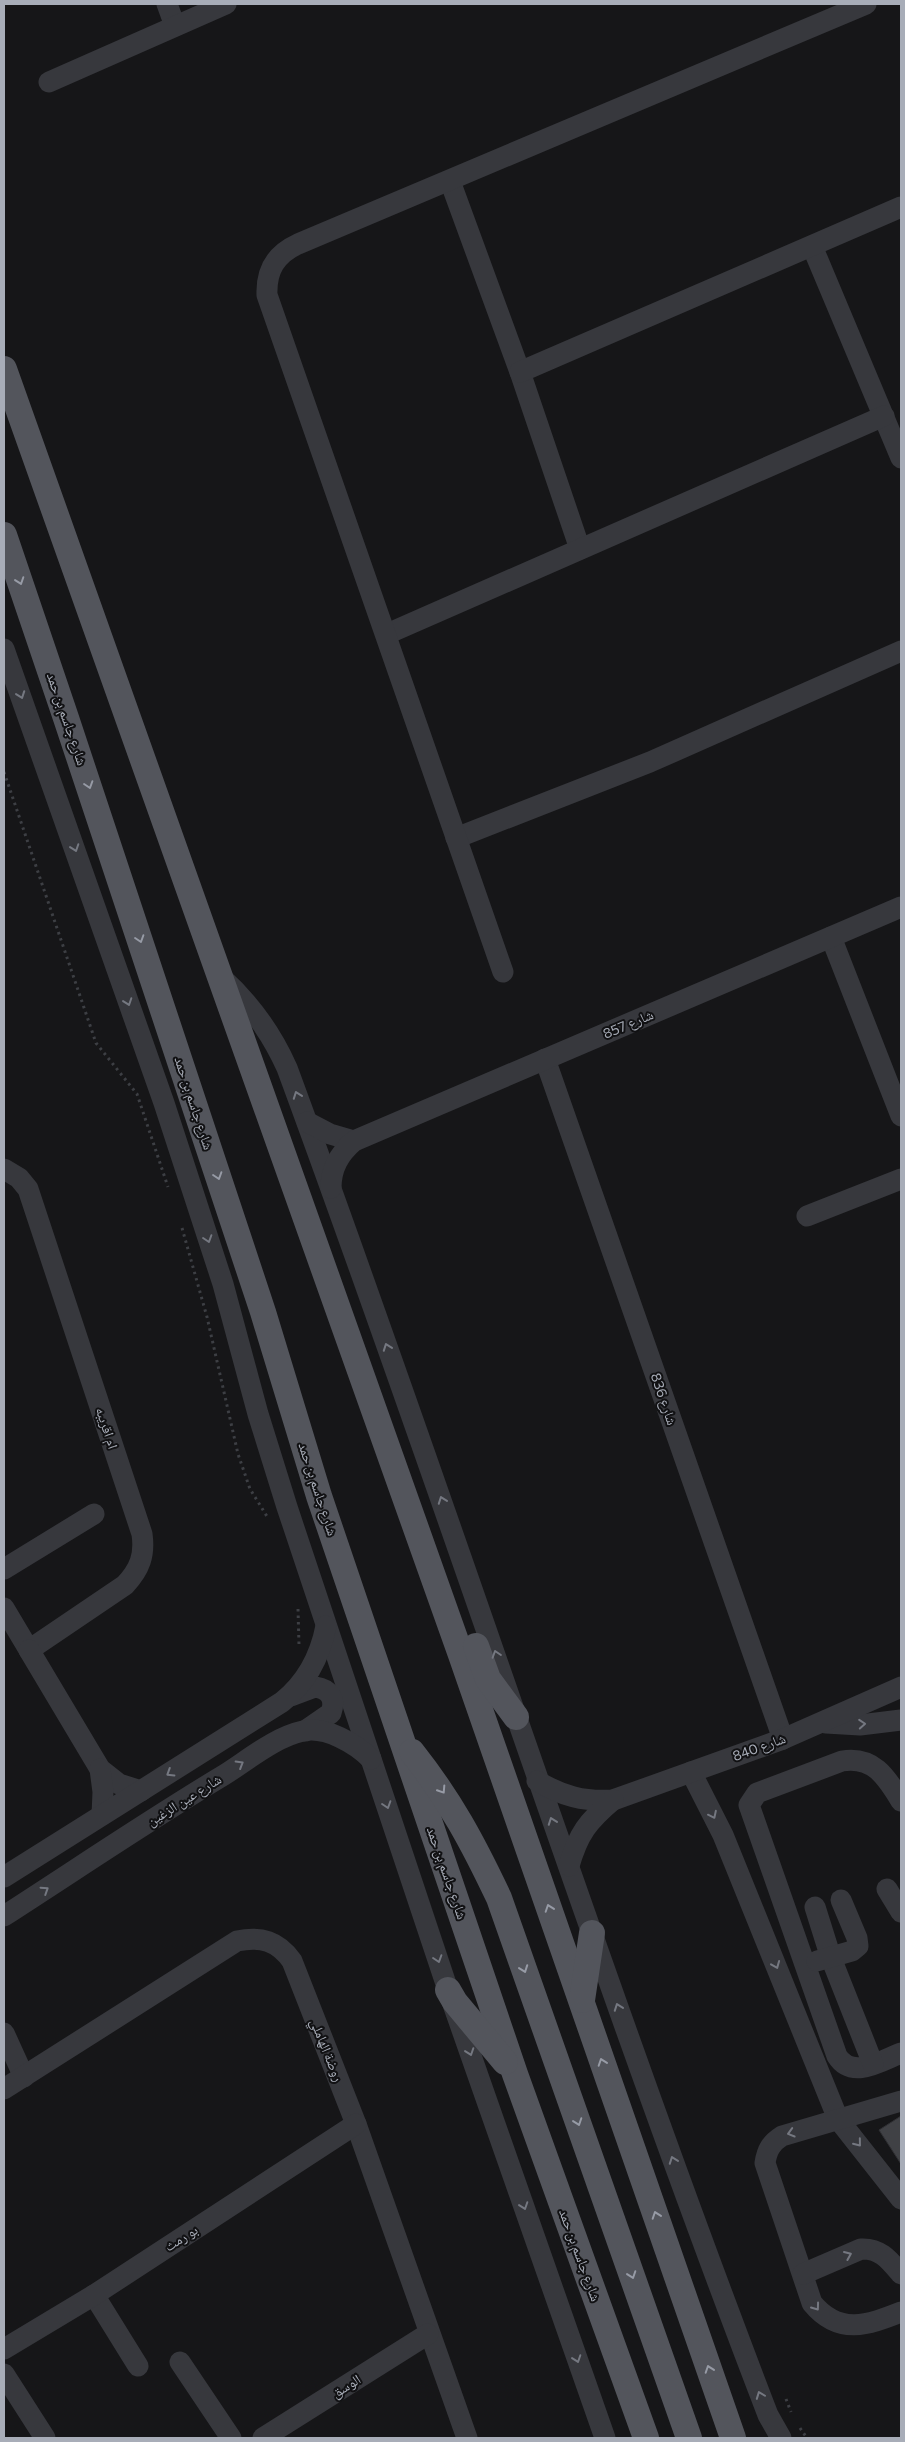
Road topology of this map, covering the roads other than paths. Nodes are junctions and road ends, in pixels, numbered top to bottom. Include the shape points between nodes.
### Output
1 (167, 4) edge
2 (226, 4) edge
3 (866, 4) edge
4 (175, 26) junction
5 (49, 82) dead end
6 (450, 180) junction
7 (901, 208) edge
8 (812, 246) junction
9 (4, 369) edge
10 (520, 372) junction
11 (884, 416) junction
12 (901, 458) edge
13 (4, 535) edge
14 (580, 549) junction
15 (387, 634) junction
16 (4, 649) edge
17 (901, 651) edge
18 (456, 838) junction
19 (901, 907) edge
20 (831, 937) junction
21 (503, 972) dead end
22 (220, 976) junction
23 (545, 1059) junction
24 (901, 1116) edge
25 (307, 1122) junction
26 (354, 1141) junction
27 (4, 1169) edge
28 (901, 1179) edge
29 (331, 1191) junction
30 (807, 1216) dead end
31 (94, 1514) dead end
32 (4, 1569) edge
33 (436, 1584) junction
34 (4, 1608) edge
35 (326, 1626) junction
36 (29, 1650) junction
37 (901, 1687) edge
38 (290, 1696) junction
39 (516, 1717) junction
40 (901, 1720) edge
41 (823, 1722) junction
42 (305, 1730) junction
43 (401, 1738) junction
44 (783, 1738) junction
45 (371, 1759) junction
46 (100, 1769) junction
47 (691, 1772) junction
48 (537, 1781) junction
49 (141, 1791) junction
50 (613, 1800) junction
51 (901, 1800) edge
52 (102, 1815) junction
53 (569, 1866) junction
54 (4, 1877) edge
55 (886, 1890) dead end
56 (901, 1912) edge
57 (4, 1916) edge
58 (592, 1933) junction
59 (838, 1956) junction
60 (804, 1964) junction
61 (448, 1990) junction
62 (582, 2003) junction
63 (4, 2033) edge
64 (886, 2059) edge
65 (515, 2074) junction
66 (24, 2077) junction
67 (4, 2089) edge
68 (901, 2101) edge
69 (838, 2119) junction
70 (356, 2124) junction
71 (901, 2199) edge
72 (803, 2274) junction
73 (901, 2274) edge
74 (94, 2295) junction
75 (901, 2312) edge
76 (428, 2334) junction
77 (4, 2349) edge
78 (180, 2362) dead end
79 (138, 2366) dead end
80 (4, 2374) edge
81 (729, 2426) edge
82 (644, 2437) edge
83 (45, 2438) edge
84 (232, 2438) edge
85 (263, 2438) edge
86 (467, 2438) edge
87 (605, 2438) edge
88 (689, 2438) edge
89 (750, 2438) edge
90 (781, 2438) edge

1 - 4 street
2 - 4 street
3 - 6 street
4 - 5 street
6 - 10 street
6 - 15 street via 286,250 270,269 266,282 267,295
7 - 8 street
8 - 10 street
8 - 11 street
9 - 22 main road
10 - 14 street
11 - 12 street
11 - 14 street
13 -> 43 main road, شارع جاسم بن حمد
14 - 15 street
15 - 18 street
16 -> 35 street, شارع جاسم بن حمد via 164,1103 223,1284 287,1508
17 - 18 street via 650,762
18 - 21 street
19 - 20 street, شارع 857
20 - 23 street, شارع 857
20 - 24 street
25 -> 22 street via 287,1068 266,1027 248,1003
22 - 33 main road
23 - 26 street, شارع 857
23 - 44 street, شارع 836
25 - 26 street via 330,1134
25 - 29 street
26 - 29 street, شارع 857 via 333,1168
27 - 36 street, ام اقريبه via 19,1178 33,1202 144,1548 138,1568 125,1585
28 - 30 street
39 -> 29 street via 482,1612
31 - 32 street
33 - 39 main road via 464,1616 488,1679
62 -> 33 main road
34 - 36 street
35 - 38 street via 314,1664
35 - 45 street, شارع جاسم بن حمد
36 - 46 street
37 - 41 street, شارع 840
38 - 42 street, شارع عين الزغين via 315,1687 329,1692 333,1699 331,1713
38 -> 49 street
39 - 48 street
41 -> 40 street via 860,1725
41 - 44 street, شارع 840
42 - 45 street via 347,1740
57 -> 42 street, شارع عين الزغين via 280,1740
43 - 65 main road, شارع جاسم بن حمد
43 -> 88 main road via 440,1787 499,1898
44 - 47 street, شارع 840
45 -> 61 street, شارع جاسم بن حمد
46 - 49 street via 119,1784
46 - 52 street
47 - 50 street, شارع 840
47 -> 69 street via 723,1835
48 - 50 street, شارع 840 via 573,1798
53 -> 48 street
49 - 52 street
50 - 53 street, شارع 840 via 583,1830
51 - 60 street via 877,1767 851,1759 757,1793 751,1800 749,1810
52 - 54 street
53 - 58 street
55 - 56 street
58 - 62 main road
90 -> 58 street via 768,2415 707,2255
59 - 59 street via 828,1905 858,1941 855,1949
59 - 60 street
59 - 64 street
60 - 64 street via 840,2062 856,2069
61 - 65 main road
61 -> 87 street, شارع جاسم بن حمد
81 -> 62 main road
63 - 66 street
65 - 82 main road, شارع جاسم بن حمد
66 - 67 street, روضة الهاملي
66 - 70 street, روضة الهاملي via 226,1947 250,1938 262,1939 285,1951 292,1961
68 - 69 street
69 -> 71 street
69 -> 72 street via 782,2136 767,2152 767,2174
70 - 74 street, بو رمث
70 - 76 street, روضة الهاملي
72 -> 73 street via 862,2249 881,2253
72 -> 75 street via 812,2303 831,2320 856,2326 869,2325
74 - 77 street, بو رمث
74 - 79 street
76 - 85 street, الوسق
76 - 86 street, روضة الهاملي
78 - 84 street
80 - 83 street
81 - 89 main road

